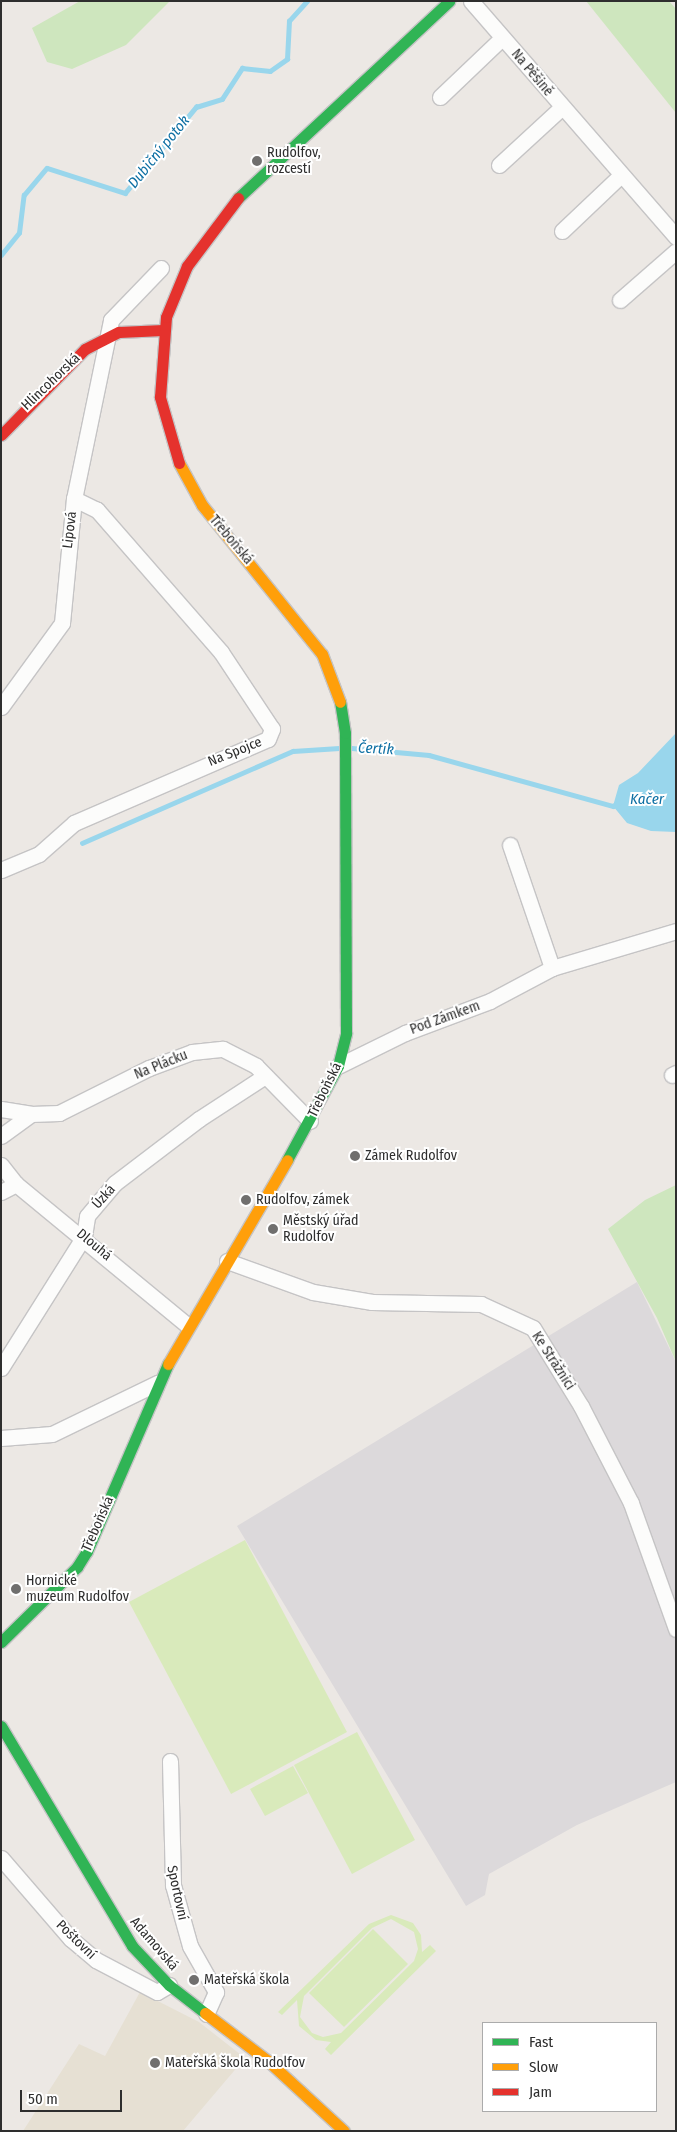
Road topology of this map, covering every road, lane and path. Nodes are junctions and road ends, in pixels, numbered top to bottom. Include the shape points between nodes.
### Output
1 (449, 1) edge
2 (472, 1) edge
3 (502, 38) junction
4 (440, 97) dead end
5 (561, 108) junction
6 (499, 165) dead end
7 (619, 177) junction
8 (562, 231) dead end
9 (676, 238) edge
10 (676, 251) edge
11 (161, 268) dead end
12 (620, 300) dead end
13 (163, 330) junction
14 (107, 336) junction
15 (1, 435) edge
16 (74, 499) junction
17 (1, 707) edge
18 (510, 845) dead end
19 (1, 870) edge
20 (676, 932) edge
21 (552, 968) junction
22 (338, 1066) junction
23 (266, 1076) junction
24 (1, 1109) edge
25 (31, 1114) junction
26 (310, 1121) junction
27 (1, 1136) edge
28 (1, 1164) edge
29 (16, 1184) junction
30 (1, 1192) edge
31 (84, 1236) junction
32 (227, 1261) junction
33 (187, 1326) junction
34 (1, 1368) edge
35 (157, 1383) junction
36 (1, 1438) edge
37 (675, 1630) edge
38 (1, 1642) edge
39 (1, 1726) edge
40 (170, 1761) dead end
41 (1, 1858) edge
42 (163, 1988) junction
43 (206, 2014) junction
44 (344, 2131) edge

1 - 13 main road, Třeboňská via 219,219 186,266
2 - 3 street, Na Pěšině
3 - 4 street, Na Pěšině
3 - 5 street, Na Pěšině
5 - 6 street, Na Pěšině
5 - 7 street, Na Pěšině
7 - 8 street
7 - 9 street, Na Pěšině
10 - 12 street
11 - 14 street via 118,310
13 - 14 main road, Hlincohorská via 141,327
13 - 22 main road, Třeboňská via 160,397 182,472 202,505 322,654 334,678 345,733 348,994 346,1033
14 - 15 main road, Hlincohorská via 64,367
14 - 16 street, Lipová via 104,370
16 - 17 street, Lipová via 62,623
16 - 19 street, Na Spojce via 97,510 221,652 272,729 268,739 74,823 39,854
18 - 21 street
20 - 21 street, Pod Zámkem
21 - 22 street, Pod Zámkem via 490,1001 405,1033
22 - 26 main road, Třeboňská
23 - 25 street, Na Plácku via 256,1066 222,1049 192,1052 59,1113
23 - 26 street, Na Plácku
23 - 31 street, Úzká via 199,1119 116,1184 87,1216
24 - 25 street, Na Plácku
25 - 27 street
26 - 32 main road, Třeboňská
28 - 29 street, Dlouhá
29 - 30 street
29 - 31 street, Dlouhá
31 - 33 street, Dlouhá
31 - 34 street, Úzká
32 - 33 main road, Třeboňská
32 - 37 street, Ke Strážnici via 330,1295 372,1302 481,1304 533,1328 581,1406 631,1503
33 - 35 main road, Třeboňská
35 - 36 street via 60,1431
35 - 38 main road, Třeboňská via 87,1551 77,1567
39 - 42 main road, Adamovská via 113,1920
40 - 43 street, Sportovní via 173,1884 190,1946 216,1992
41 - 42 street, Poštovní via 71,1939 96,1960
42 - 43 main road, Adamovská
43 - 44 main road, Adamovská via 268,2061

